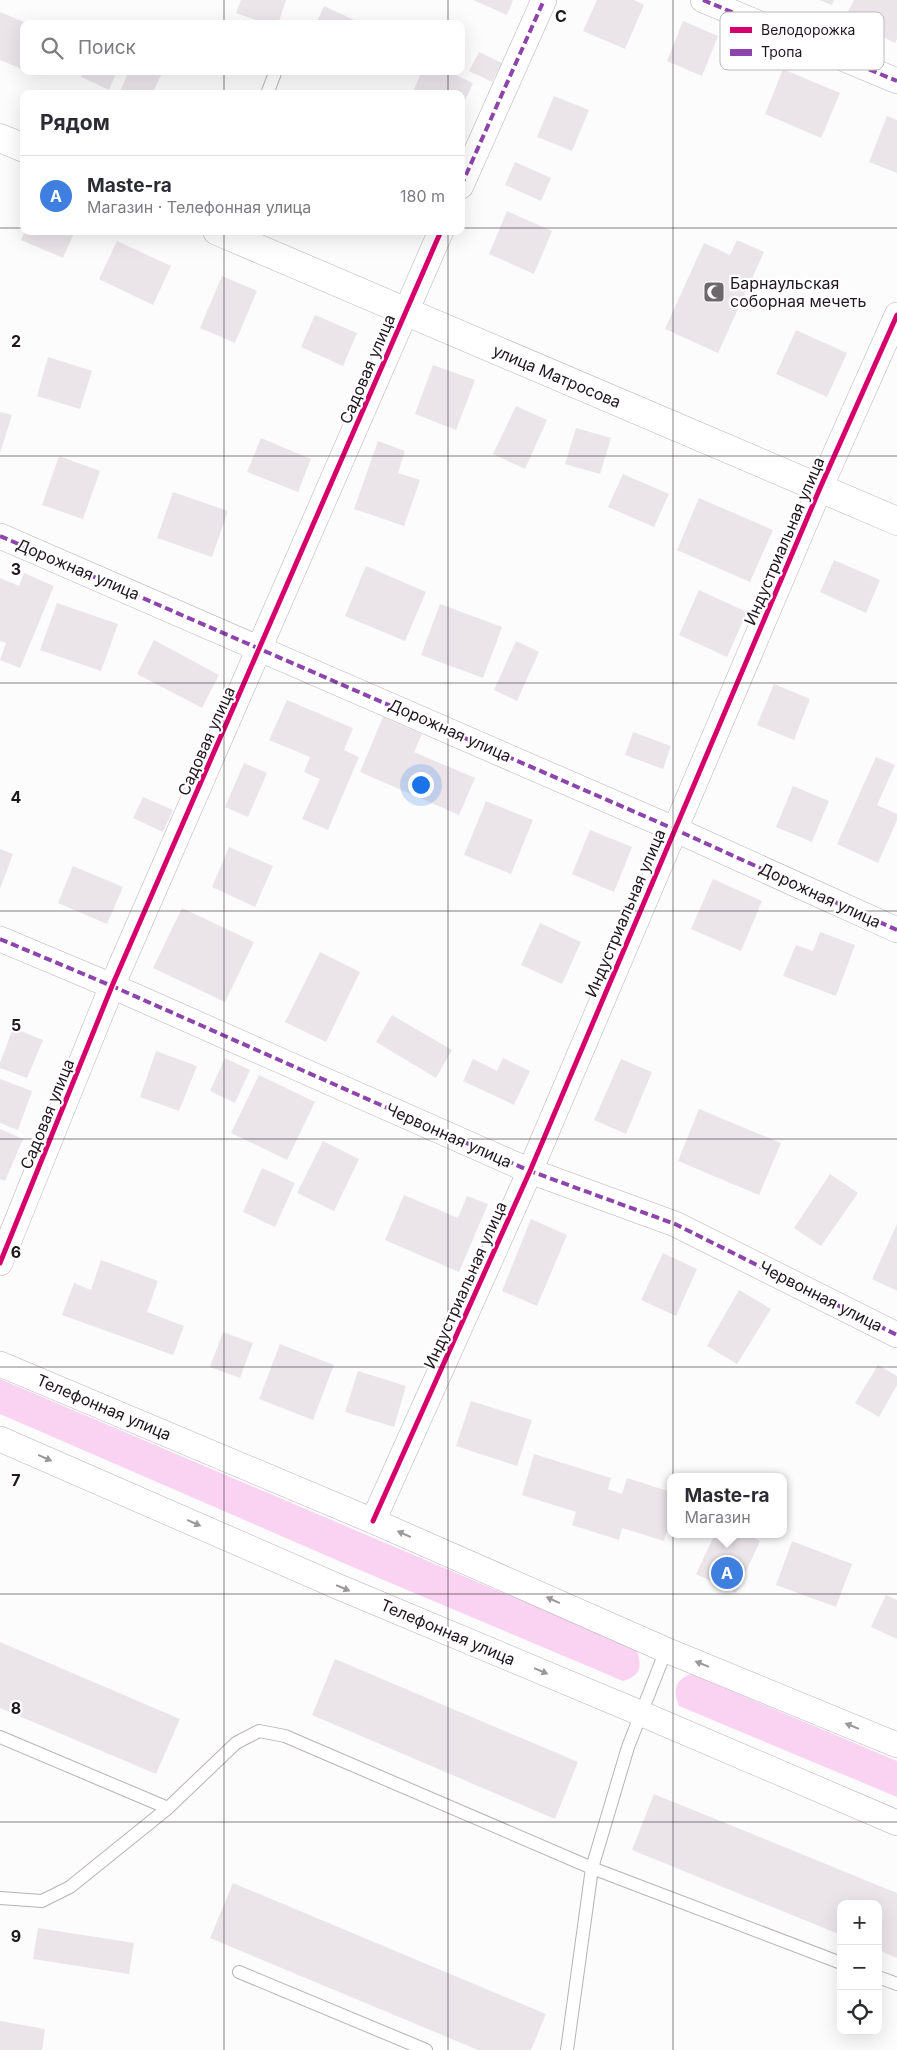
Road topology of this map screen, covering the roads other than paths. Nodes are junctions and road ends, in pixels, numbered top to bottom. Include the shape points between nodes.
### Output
1 (544, 0) edge
2 (703, 0) edge
3 (732, 12) edge
4 (873, 70) edge
5 (274, 75) edge
6 (897, 80) edge
7 (269, 90) edge
8 (0, 138) edge
9 (20, 146) edge
10 (465, 177) edge
11 (226, 235) edge
12 (439, 235) edge
13 (405, 312) junction
14 (897, 315) edge
15 (820, 488) junction
16 (897, 521) edge
17 (0, 536) edge
18 (260, 647) junction
19 (674, 828) junction
20 (897, 930) edge
21 (0, 939) edge
22 (112, 986) junction
23 (530, 1171) junction
24 (0, 1263) edge
25 (897, 1335) edge
26 (0, 1364) edge
27 (0, 1439) edge
28 (373, 1520) junction
29 (666, 1650) junction
30 (640, 1713) junction
31 (0, 1737) edge
32 (897, 1745) edge
33 (168, 1808) junction
34 (897, 1823) edge
35 (592, 1868) junction
36 (0, 1898) edge
37 (837, 1960) edge
38 (239, 1972) dead end
39 (882, 1978) edge
40 (897, 1984) edge
41 (426, 2050) edge
42 (567, 2050) edge

1 - 10 street
2 - 3 street
4 - 6 street
5 - 7 lane
8 - 9 street
11 - 13 street, улица Матросова
12 - 13 street, Садовая улица
13 - 15 street, улица Матросова
13 - 18 street, Садовая улица
14 - 15 street, Индустриальная улица
15 - 16 street, улица Матросова
15 - 19 street, Индустриальная улица
17 - 18 street, Дорожная улица
18 - 19 street, Дорожная улица
18 - 22 street, Садовая улица
19 - 20 street, Дорожная улица
19 - 23 street, Индустриальная улица
21 - 22 street, Червонная улица
22 - 23 street, Червонная улица
22 - 24 street, Садовая улица
23 - 25 street, Червонная улица via 675,1224
23 - 28 street, Индустриальная улица
26 - 28 street, Телефонная улица
27 -> 30 street, Телефонная улица via 339,1587
29 -> 28 street, Телефонная улица
29 - 30 lane
32 -> 29 street, Телефонная улица
30 - 34 street, Телефонная улица
30 - 35 lane
31 - 33 lane
33 - 35 lane via 236,1743 259,1731 285,1736
33 - 36 lane via 70,1887 42,1901
35 - 37 lane
35 - 42 lane
38 - 41 lane
39 - 40 lane

